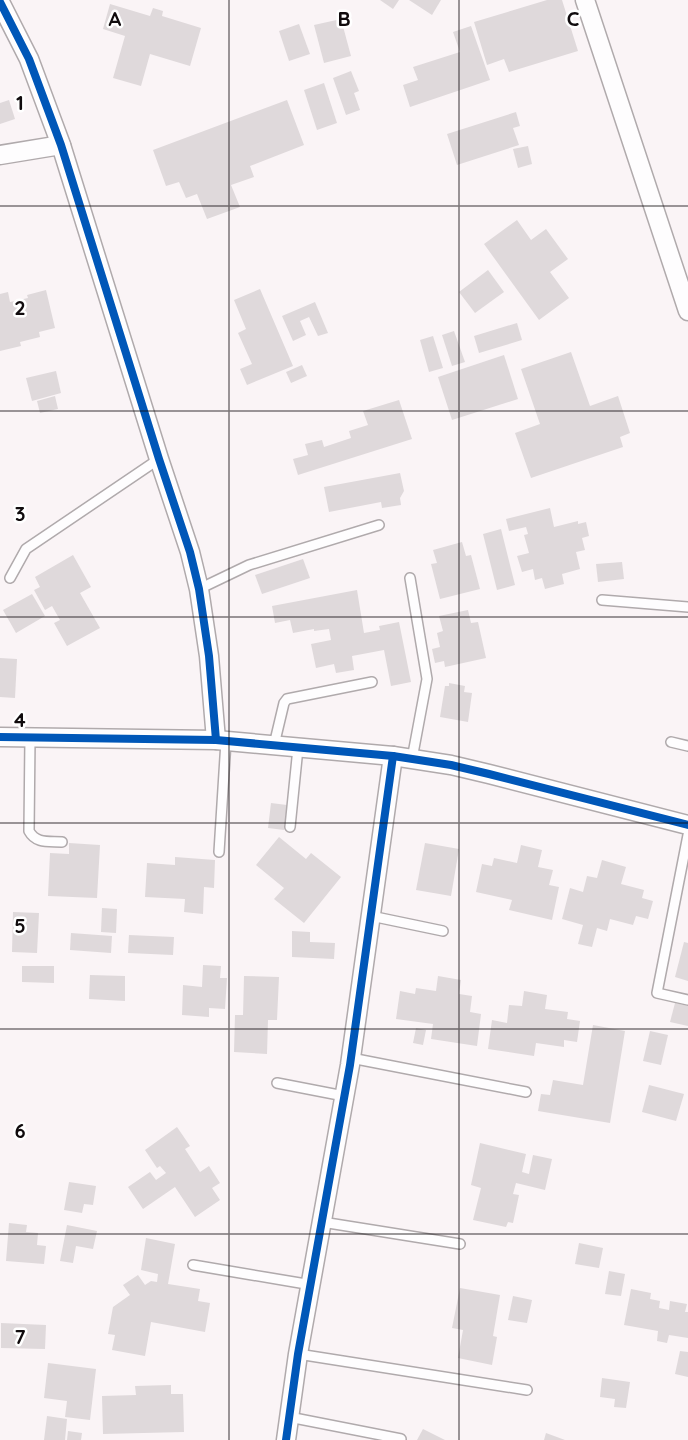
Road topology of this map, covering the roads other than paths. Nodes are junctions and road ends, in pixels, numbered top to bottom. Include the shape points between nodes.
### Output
1 (585, 0) edge
2 (0, 2) edge
3 (62, 145) junction
4 (0, 155) edge
5 (688, 311) edge
6 (159, 459) junction
7 (379, 525) dead end
8 (10, 578) dead end
9 (410, 578) dead end
10 (199, 589) junction
11 (602, 600) dead end
12 (688, 607) edge
13 (372, 682) dead end
14 (0, 737) edge
15 (30, 738) junction
16 (221, 740) junction
17 (671, 742) dead end
18 (274, 745) junction
19 (688, 746) edge
20 (298, 748) junction
21 (393, 756) junction
22 (412, 759) junction
23 (688, 825) edge
24 (290, 827) dead end
25 (688, 835) edge
26 (62, 842) dead end
27 (219, 852) dead end
28 (371, 916) junction
29 (443, 931) dead end
30 (688, 1000) edge
31 (351, 1058) junction
32 (277, 1083) dead end
33 (526, 1092) dead end
34 (345, 1096) junction
35 (322, 1222) junction
36 (460, 1244) dead end
37 (193, 1265) dead end
38 (312, 1285) junction
39 (298, 1354) junction
40 (527, 1390) dead end
41 (289, 1417) junction
42 (401, 1439) edge
43 (286, 1440) edge

1 - 5 street
2 - 3 street via 30,59
3 - 4 street
3 - 6 street
6 - 8 lane via 26,549
6 - 10 street
7 - 10 lane via 249,565
9 - 22 lane via 427,679
10 - 16 street
11 - 12 lane
13 - 18 lane via 287,699
14 - 15 street
15 - 16 street
15 - 26 lane via 29,831 39,841
16 - 18 street
16 - 27 lane
17 - 19 lane
18 - 20 street
20 - 21 street
20 - 24 lane
21 - 22 street
21 - 28 street
22 - 23 street via 489,774
25 - 30 lane via 657,993
28 - 29 lane
28 - 31 street
31 - 33 lane
31 - 34 street
32 - 34 lane
34 - 35 street
35 - 36 lane
35 - 38 street
37 - 38 lane
38 - 39 street
39 - 40 lane
39 - 41 street
41 - 42 lane
41 - 43 street

